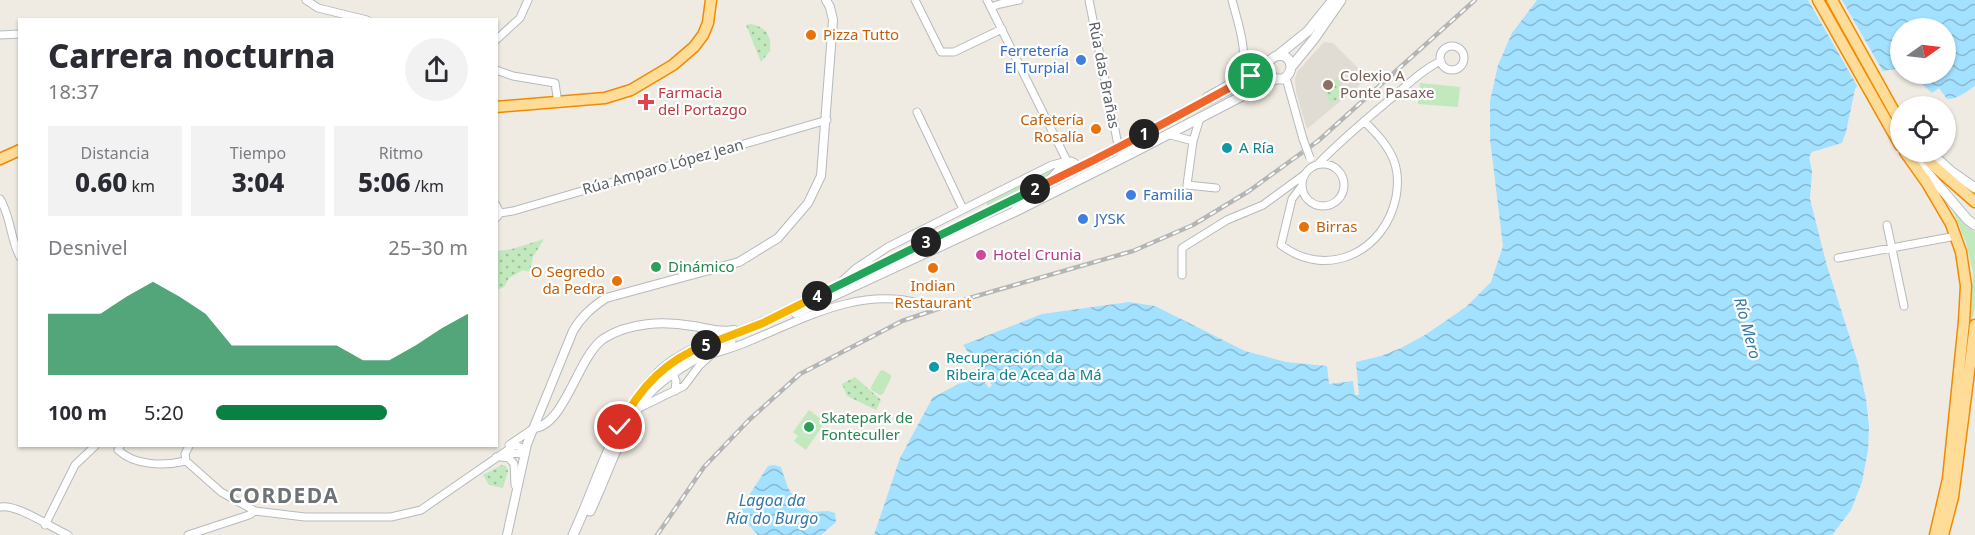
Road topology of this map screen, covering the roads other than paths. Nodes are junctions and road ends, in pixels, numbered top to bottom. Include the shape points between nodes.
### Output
1 (306, 0) edge
2 (528, 0) edge
3 (711, 0) edge
4 (826, 0) edge
5 (915, 0) edge
6 (1019, 0) edge
7 (1089, 0) edge
8 (1232, 0) edge
9 (1333, 0) edge
10 (1341, 0) edge
11 (1818, 0) edge
12 (1832, 0) edge
13 (989, 4) edge
14 (359, 18) edge
15 (1002, 29) junction
16 (18, 34) edge
17 (0, 35) edge
18 (498, 38) edge
19 (1245, 56) junction
20 (1277, 56) junction
21 (1441, 62) dead end
22 (1266, 65) junction
23 (1292, 66) junction
24 (498, 71) edge
25 (1286, 78) junction
26 (1275, 79) junction
27 (558, 103) junction
28 (1884, 103) junction
29 (498, 107) edge
30 (1890, 108) edge
31 (1188, 110) junction
32 (1890, 110) edge
33 (917, 112) dead end
34 (1890, 116) edge
35 (1200, 117) junction
36 (1890, 119) edge
37 (827, 120) junction
38 (1364, 121) junction
39 (1167, 134) junction
40 (1192, 141) junction
41 (1150, 143) junction
42 (1118, 149) junction
43 (18, 151) edge
44 (0, 159) edge
45 (1912, 162) edge
46 (1919, 162) edge
47 (1931, 162) edge
48 (1941, 162) edge
49 (1315, 166) junction
50 (1072, 169) junction
51 (1304, 175) junction
52 (1301, 187) junction
53 (1216, 188) dead end
54 (1975, 188) edge
55 (0, 199) edge
56 (1975, 202) edge
57 (963, 209) junction
58 (1014, 212) junction
59 (498, 216) edge
60 (1887, 225) dead end
61 (1975, 225) edge
62 (962, 236) junction
63 (1956, 236) junction
64 (888, 247) junction
65 (1892, 248) junction
66 (18, 252) edge
67 (1838, 258) dead end
68 (890, 259) junction
69 (1182, 275) dead end
70 (838, 285) junction
71 (921, 304) dead end
72 (1904, 306) dead end
73 (763, 323) junction
74 (1975, 325) edge
75 (1975, 346) edge
76 (700, 347) junction
77 (1969, 364) junction
78 (673, 374) junction
79 (662, 380) junction
80 (675, 391) junction
81 (637, 404) junction
82 (534, 428) junction
83 (94, 447) edge
84 (120, 447) edge
85 (188, 447) edge
86 (525, 454) junction
87 (496, 457) junction
88 (186, 461) junction
89 (515, 498) junction
90 (0, 507) edge
91 (255, 511) junction
92 (45, 525) junction
93 (68, 535) edge
94 (188, 535) edge
95 (507, 535) edge
96 (573, 535) edge
97 (579, 535) edge
98 (1935, 535) edge
99 (1943, 535) edge

1 - 14 street via 318,8
2 - 18 street via 520,18
3 - 27 highway via 703,35 686,56 667,69 620,95
4 - 37 street via 833,20
5 - 15 street via 941,52 954,52
6 - 13 street
7 - 42 street, Rúa das Brañas
8 - 19 street
9 - 20 main road via 1308,31
10 - 23 main road
11 - 28 highway
12 - 28 highway
13 - 15 street
15 - 50 street
16 - 17 street
19 - 22 street via 1251,63
19 - 31 street via 1239,76
20 - 22 main road
20 - 23 main road via 1286,57
21 - 38 street via 1429,66
22 - 26 main road
22 - 31 main road
23 - 25 main road
24 - 27 street via 555,83
25 - 26 main road
25 - 49 street, bridge
26 - 35 main road
27 - 29 highway
28 - 30 main road
28 - 32 highway
28 - 34 main road
28 - 36 highway
31 - 42 main road
33 - 57 street
35 - 39 main road
35 - 40 street
37 - 59 street, Rúa Amparo López Jean
37 - 82 street via 821,176 808,203 778,238 740,262 606,298 593,306 573,331
38 - 49 street
38 - 52 street via 1383,141 1395,162 1398,186 1393,210 1371,243 1355,255 1322,260 1300,256 1281,245 1292,199
39 - 40 street
39 - 41 main road
40 - 53 street via 1187,185
41 - 42 street
41 - 58 main road
42 - 50 street
42 - 50 main road
43 - 44 highway
45 - 63 highway via 1944,210
46 - 61 main road
47 - 56 highway
48 - 54 main road
49 - 51 street
49 - 52 street via 1331,166 1341,175 1344,188 1338,200 1328,206 1316,206 1305,198
50 - 57 street via 1052,165
50 - 58 street via 1021,202
50 - 68 main road
51 - 52 street
51 - 69 street via 1263,205 1227,220 1182,248
55 - 66 street
57 - 64 street
58 - 62 main road
60 - 65 street
62 - 68 main road
62 - 78 main road via 726,343
63 - 65 street
63 - 98 highway via 1964,268 1965,302 1948,479
64 - 68 street
64 - 70 street
65 - 67 street
65 - 72 street
68 - 70 main road
70 - 73 main road
71 - 80 street via 868,299 834,306 712,354
73 - 76 main road
73 - 82 street via 725,332 658,323 612,334 588,356 550,420
74 - 77 highway
75 - 77 main road
76 - 79 street via 662,375
76 - 81 main road via 660,371
77 - 99 highway via 1953,497
78 - 79 main road
78 - 80 street
79 - 80 street via 664,387
79 - 81 main road
80 - 81 street
81 - 96 main road via 620,427
81 - 97 main road
82 - 86 street
82 - 87 street
83 - 92 street via 75,465
84 - 88 street via 118,450 130,459 164,464
85 - 88 street via 184,454
86 - 87 street
86 - 89 street
87 - 89 street via 509,458 514,464
87 - 91 street via 421,510 391,517 305,517
88 - 91 street via 221,492
89 - 95 street
90 - 92 street via 17,509
91 - 94 street
92 - 93 street

